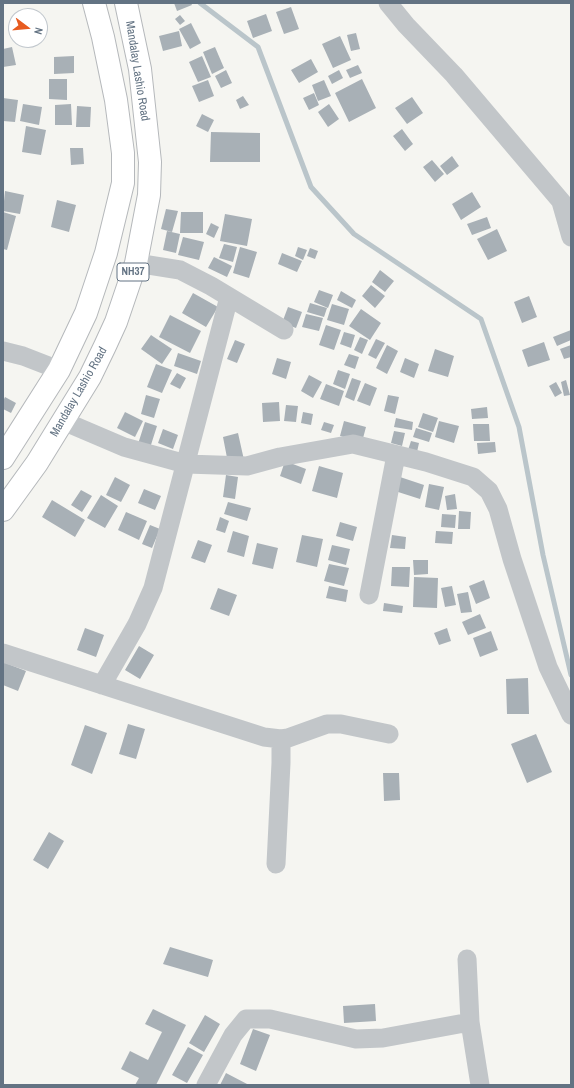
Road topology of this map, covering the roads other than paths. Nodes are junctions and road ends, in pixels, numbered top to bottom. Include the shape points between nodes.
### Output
1 (94, 3) edge
2 (126, 3) edge
3 (388, 3) edge
4 (566, 208) edge
5 (571, 237) edge
6 (136, 263) junction
7 (229, 297) junction
8 (284, 330) dead end
9 (3, 351) edge
10 (59, 370) junction
11 (63, 420) junction
12 (396, 455) junction
13 (3, 458) edge
14 (186, 464) junction
15 (3, 510) edge
16 (370, 595) dead end
17 (3, 653) edge
18 (102, 685) junction
19 (571, 715) edge
20 (389, 734) dead end
21 (280, 739) junction
22 (276, 864) dead end
23 (467, 959) dead end
24 (470, 1022) junction
25 (206, 1085) edge
26 (480, 1085) edge

1 - 10 highway, Mandalay Lashio Road / NH37 via 116,100 123,153 123,183 106,253 86,313
2 - 6 highway, Mandalay Lashio Road / NH37 via 140,69 150,162 149,195
3 - 4 street via 454,75
4 - 5 street
6 - 7 street via 180,270
6 - 11 highway, Mandalay Lashio Road / NH37 via 105,346 90,377
7 - 8 street
7 - 14 street
9 - 10 street
10 - 13 highway, Mandalay Lashio Road / NH37
11 - 14 street via 124,447
11 - 15 highway, Mandalay Lashio Road / NH37 via 37,463
12 - 14 street via 353,444 280,457 247,466
12 - 16 street
12 - 19 street via 473,477 489,491 498,509 548,667
14 - 18 street via 153,588 138,624
17 - 18 street
18 - 21 street via 264,737
20 - 21 street via 341,724 327,724
21 - 22 street
23 - 24 street
24 - 25 street via 383,1038 356,1039 270,1019 246,1019 233,1035
24 - 26 street

